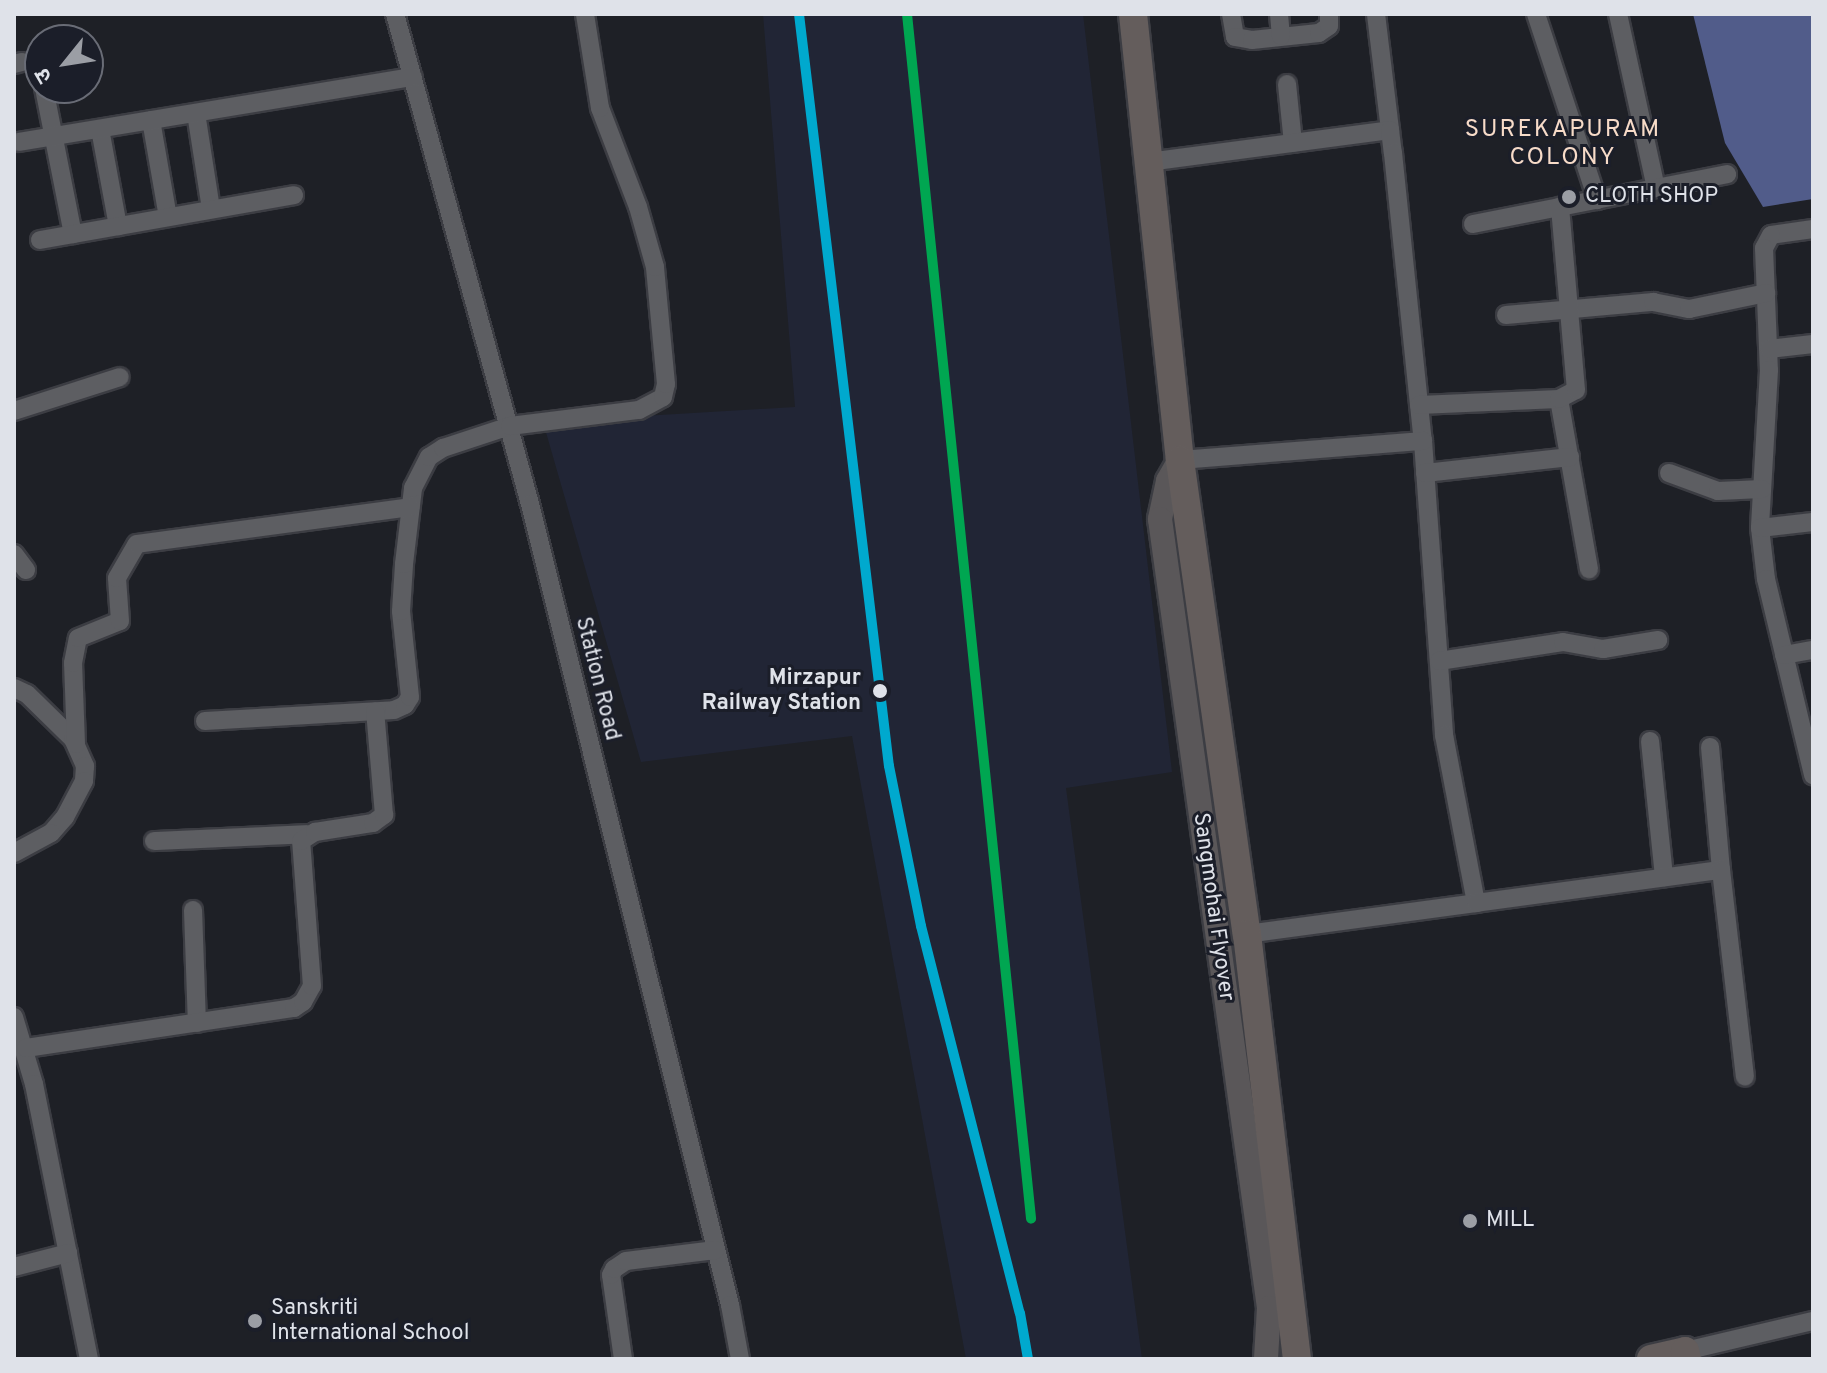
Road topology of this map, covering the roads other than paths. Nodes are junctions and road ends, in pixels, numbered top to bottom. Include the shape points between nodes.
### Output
1 (395, 14) edge
2 (585, 14) edge
3 (1133, 14) edge
4 (1231, 14) edge
5 (1279, 14) edge
6 (1329, 14) edge
7 (1376, 14) edge
8 (1536, 14) edge
9 (1618, 14) edge
10 (1281, 36) junction
11 (413, 77) junction
12 (1287, 84) dead end
13 (47, 104) edge
14 (196, 113) junction
15 (151, 120) junction
16 (100, 129) junction
17 (1390, 130) junction
18 (53, 136) junction
19 (19, 142) dead end
20 (1293, 143) junction
21 (1148, 162) junction
22 (1727, 174) dead end
23 (1656, 188) junction
24 (294, 195) dead end
25 (1597, 200) junction
26 (1560, 207) junction
27 (211, 209) junction
28 (168, 217) junction
29 (1473, 224) dead end
30 (118, 226) junction
31 (1813, 229) edge
32 (73, 234) junction
33 (40, 240) dead end
34 (1766, 293) junction
35 (1569, 309) junction
36 (1506, 315) dead end
37 (1813, 344) edge
38 (1769, 349) junction
39 (120, 377) dead end
40 (1559, 399) junction
41 (1419, 405) junction
42 (14, 411) edge
43 (510, 426) junction
44 (1423, 441) junction
45 (1570, 457) junction
46 (1180, 460) junction
47 (1425, 473) junction
48 (1669, 473) dead end
49 (1762, 489) junction
50 (411, 507) junction
51 (1813, 522) edge
52 (1760, 528) junction
53 (14, 554) edge
54 (1589, 569) dead end
55 (26, 570) dead end
56 (1658, 640) dead end
57 (1813, 650) edge
58 (1784, 655) junction
59 (1439, 661) junction
60 (14, 688) edge
61 (375, 711) junction
62 (205, 721) dead end
63 (1650, 741) dead end
64 (76, 744) junction
65 (1710, 747) dead end
66 (1813, 775) edge
67 (307, 834) junction
68 (154, 841) dead end
69 (14, 853) edge
70 (1721, 870) junction
71 (1664, 877) junction
72 (1476, 903) junction
73 (193, 910) dead end
74 (1247, 934) junction
75 (14, 1017) edge
76 (197, 1023) junction
77 (26, 1048) junction
78 (1745, 1077) dead end
79 (715, 1250) junction
80 (68, 1253) junction
81 (14, 1267) edge
82 (1813, 1321) edge
83 (1686, 1355) edge
84 (89, 1359) edge
85 (623, 1359) edge
86 (740, 1359) edge
87 (1266, 1359) edge
88 (1297, 1359) edge
89 (1651, 1359) edge

1 - 11 street, Station Road
2 - 43 street via 600,108 655,267 666,384 663,397 639,410
3 - 21 highway
4 - 10 street via 1232,31 1240,40
5 - 10 street
6 - 10 street via 1325,31
7 - 17 street
8 - 25 street
9 - 23 street
11 - 14 street
11 - 43 street, Station Road
12 - 20 street
13 - 18 street
14 - 15 street
14 - 27 street
15 - 16 street
15 - 28 street
16 - 18 street
16 - 30 street
17 - 20 street
17 - 41 street
18 - 19 street
18 - 32 street
20 - 21 street
21 - 46 highway
22 - 23 street
23 - 25 street
24 - 27 street
25 - 26 street
26 - 29 street
26 - 35 street
27 - 28 street
28 - 30 street
30 - 32 street
31 - 34 street via 1779,232 1765,241
32 - 33 street
34 - 35 street via 1689,309 1653,302
34 - 38 street
35 - 36 street
35 - 40 street via 1576,390
37 - 38 street
38 - 49 street
39 - 42 street
40 - 41 street
40 - 45 street
41 - 44 street
43 - 50 street via 429,457
43 - 79 street, Station Road
44 - 46 street
44 - 47 street
45 - 47 street
45 - 54 street
46 - 74 highway
46 - 87 main road, Sangmohai Flyover via 1168,481 1160,519 1269,1308
47 - 59 street
48 - 49 street via 1718,491
49 - 52 street
50 - 61 street via 401,611 410,697 394,710
50 - 64 street via 137,544 117,578 120,621 78,638 73,663
51 - 52 street
52 - 58 street
53 - 55 street
56 - 59 street via 1603,649 1563,642
57 - 58 street
58 - 66 street
59 - 72 street via 1444,735
60 - 64 street via 27,694
61 - 62 street
61 - 67 street via 384,815 373,823
63 - 71 street
64 - 69 street via 85,766 84,781 65,817 51,833
65 - 70 street
67 - 68 street
67 - 76 street via 300,848 309,995 294,1008
70 - 71 street
70 - 78 street
71 - 72 street
72 - 74 street
73 - 76 street
74 - 88 highway
75 - 77 street
76 - 77 street
77 - 80 street
79 - 85 street via 626,1261 614,1269
79 - 86 street, Station Road
80 - 81 street
80 - 84 street
82 - 83 street
83 - 89 highway

